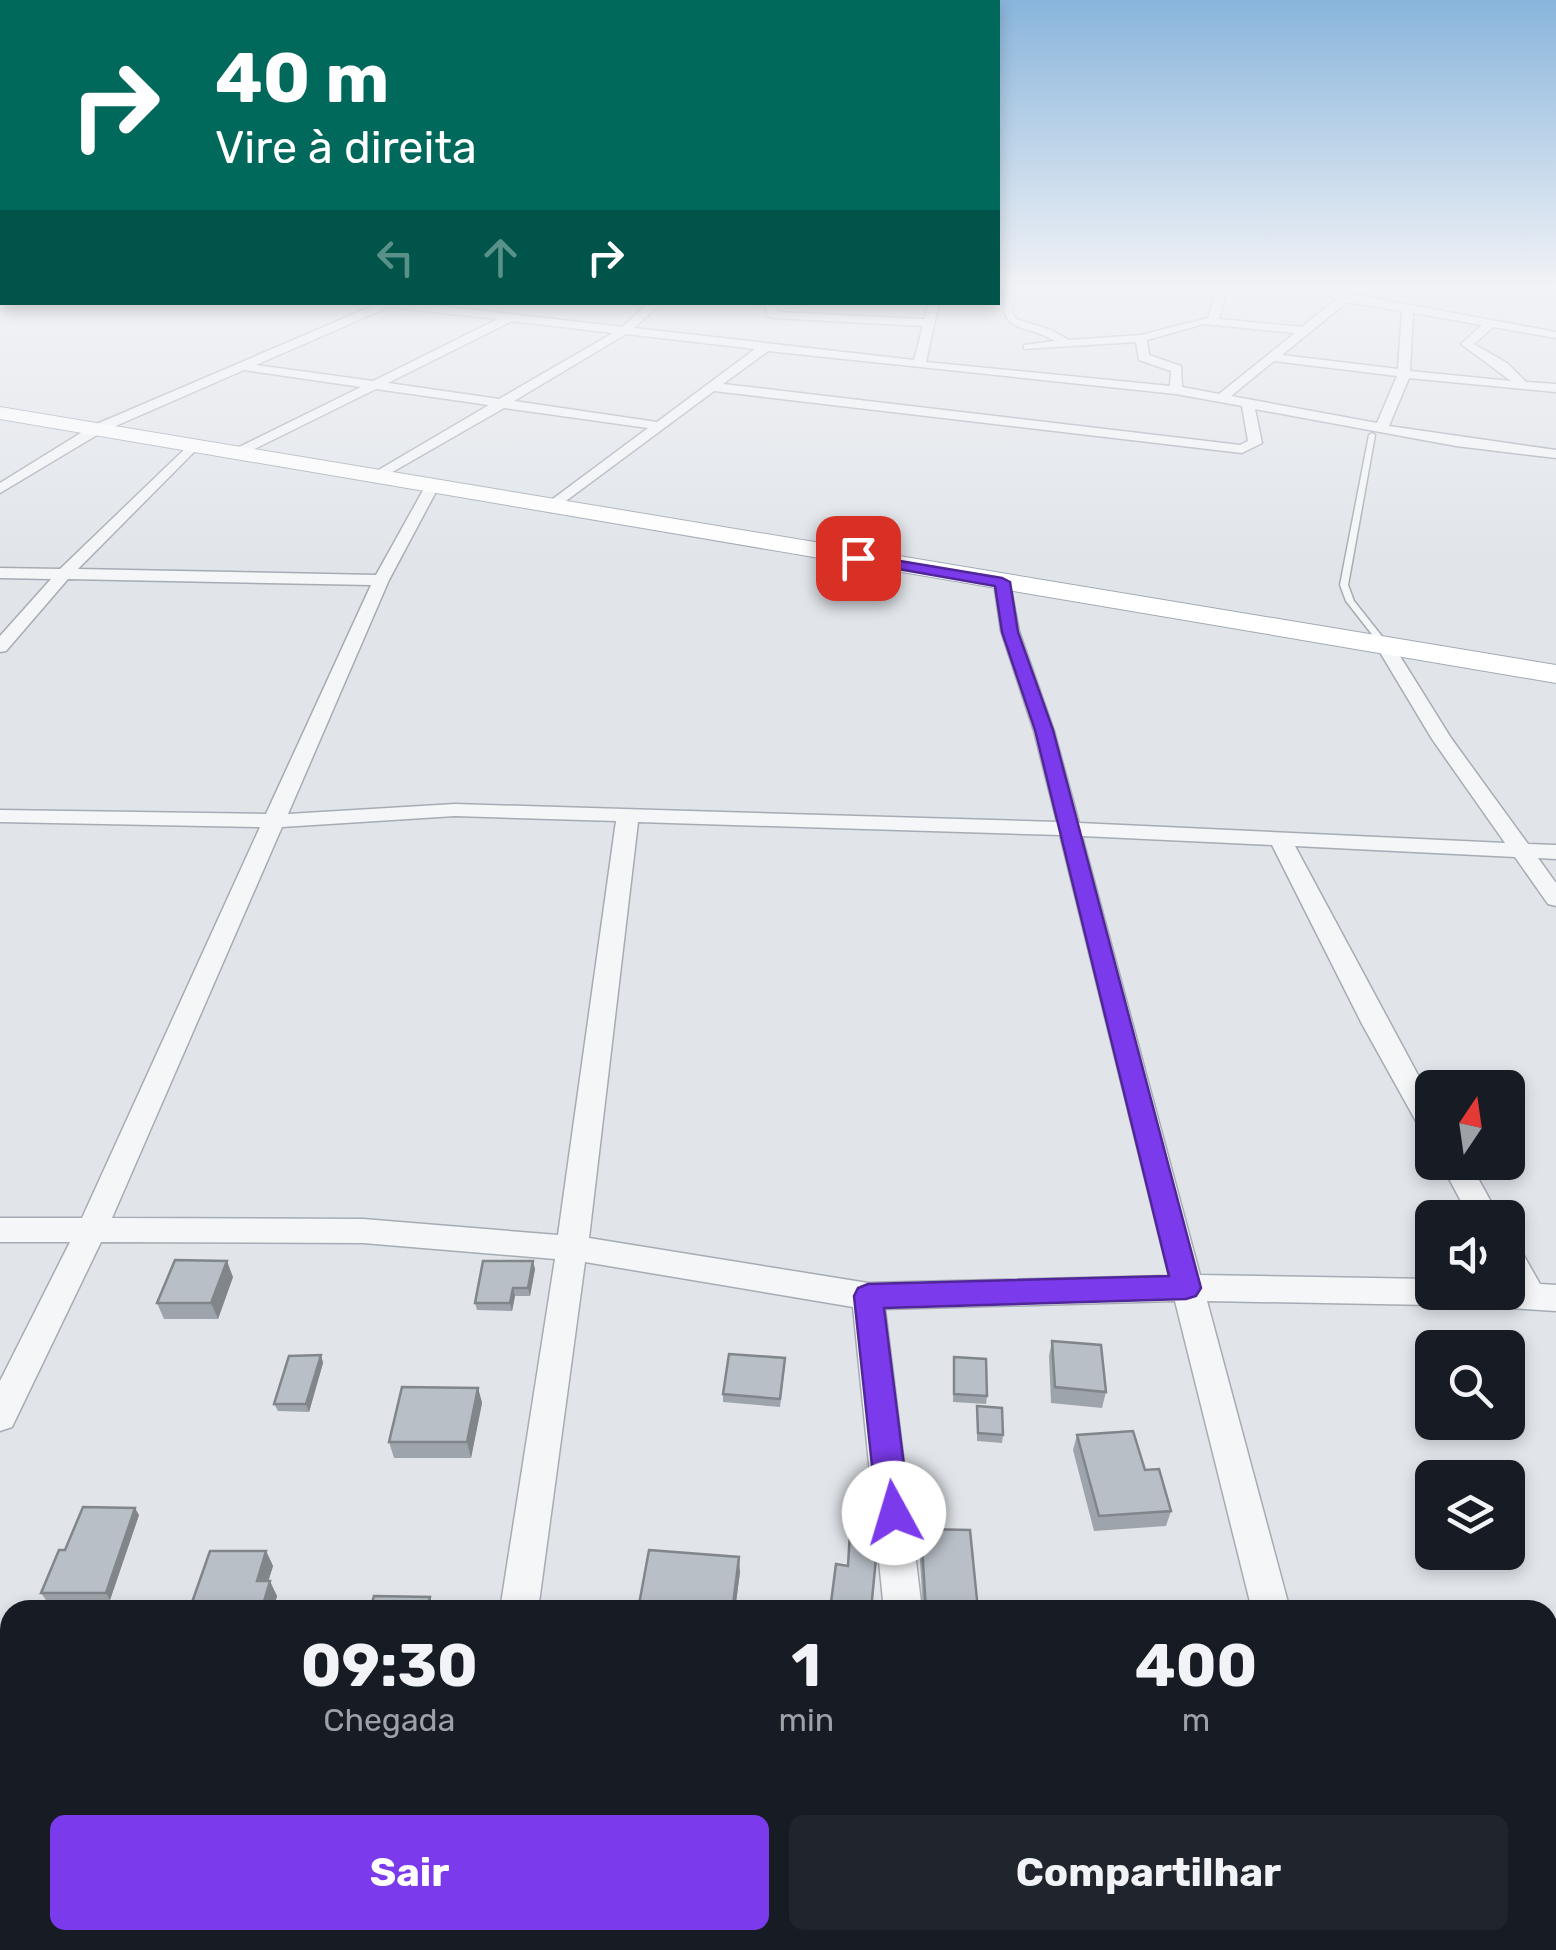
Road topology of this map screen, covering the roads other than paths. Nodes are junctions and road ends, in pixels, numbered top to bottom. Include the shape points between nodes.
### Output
1 (209, 380) edge
2 (336, 380) edge
3 (380, 380) edge
4 (542, 380) edge
5 (720, 380) edge
6 (1073, 380) edge
7 (1176, 380) edge
8 (1243, 380) edge
9 (1401, 380) edge
10 (1464, 380) edge
11 (1517, 380) edge
12 (370, 385) junction
13 (712, 386) junction
14 (1523, 386) junction
15 (1556, 388) edge
16 (1176, 390) junction
17 (1224, 396) junction
18 (1247, 402) junction
19 (503, 403) junction
20 (0, 416) edge
21 (659, 426) junction
22 (1377, 431) junction
23 (92, 432) junction
24 (191, 446) junction
25 (236, 454) junction
26 (1556, 454) edge
27 (375, 478) junction
28 (0, 488) edge
29 (432, 488) junction
30 (551, 507) junction
31 (0, 573) edge
32 (64, 574) junction
33 (381, 580) junction
34 (1002, 582) junction
35 (1384, 644) junction
36 (0, 647) edge
37 (1556, 674) edge
38 (628, 814) junction
39 (0, 816) edge
40 (275, 821) junction
41 (1068, 830) junction
42 (1280, 840) junction
43 (1522, 850) junction
44 (1556, 852) edge
45 (1556, 899) edge
46 (1415, 1095) edge
47 (0, 1230) edge
48 (92, 1230) junction
49 (572, 1248) junction
50 (1525, 1275) edge
51 (1186, 1288) junction
52 (1415, 1292) edge
53 (868, 1296) junction
54 (1543, 1296) edge
55 (0, 1416) edge
56 (520, 1600) edge
57 (902, 1600) edge
58 (1268, 1600) edge

1 - 23 street
2 - 12 street
3 - 12 street
4 - 19 street
5 - 13 street
6 - 16 street
7 - 16 street
8 - 17 street
9 - 22 street
10 - 14 street
11 - 14 street
12 - 19 street
12 - 25 street
13 - 18 street via 1242,449 1255,443
13 - 21 street
14 - 15 street
16 - 17 street
17 - 18 street
18 - 22 street
19 - 21 street
19 - 27 street
20 - 23 main road
21 - 30 street
22 - 26 street
22 - 35 lane via 1344,584
23 - 24 main road
23 - 28 street
24 - 25 main road
24 - 32 street
25 - 27 main road
27 - 29 main road
29 - 30 main road
29 - 33 street
30 - 34 main road
31 - 32 street
32 - 33 street
32 - 36 street
33 - 40 street
34 - 35 main road
34 - 41 street via 1010,632 1044,730
35 - 37 main road
35 - 43 street
38 - 40 street via 456,810
38 - 41 street
38 - 49 street
39 - 40 street
40 - 48 street
41 - 42 street
41 - 51 street
42 - 43 street
42 - 46 street
43 - 44 street
43 - 45 street
47 - 48 street
48 - 49 street via 363,1231
48 - 55 street
49 - 53 street
49 - 56 street
50 - 54 street
51 - 52 street
51 - 53 street
51 - 58 street
53 - 57 street

